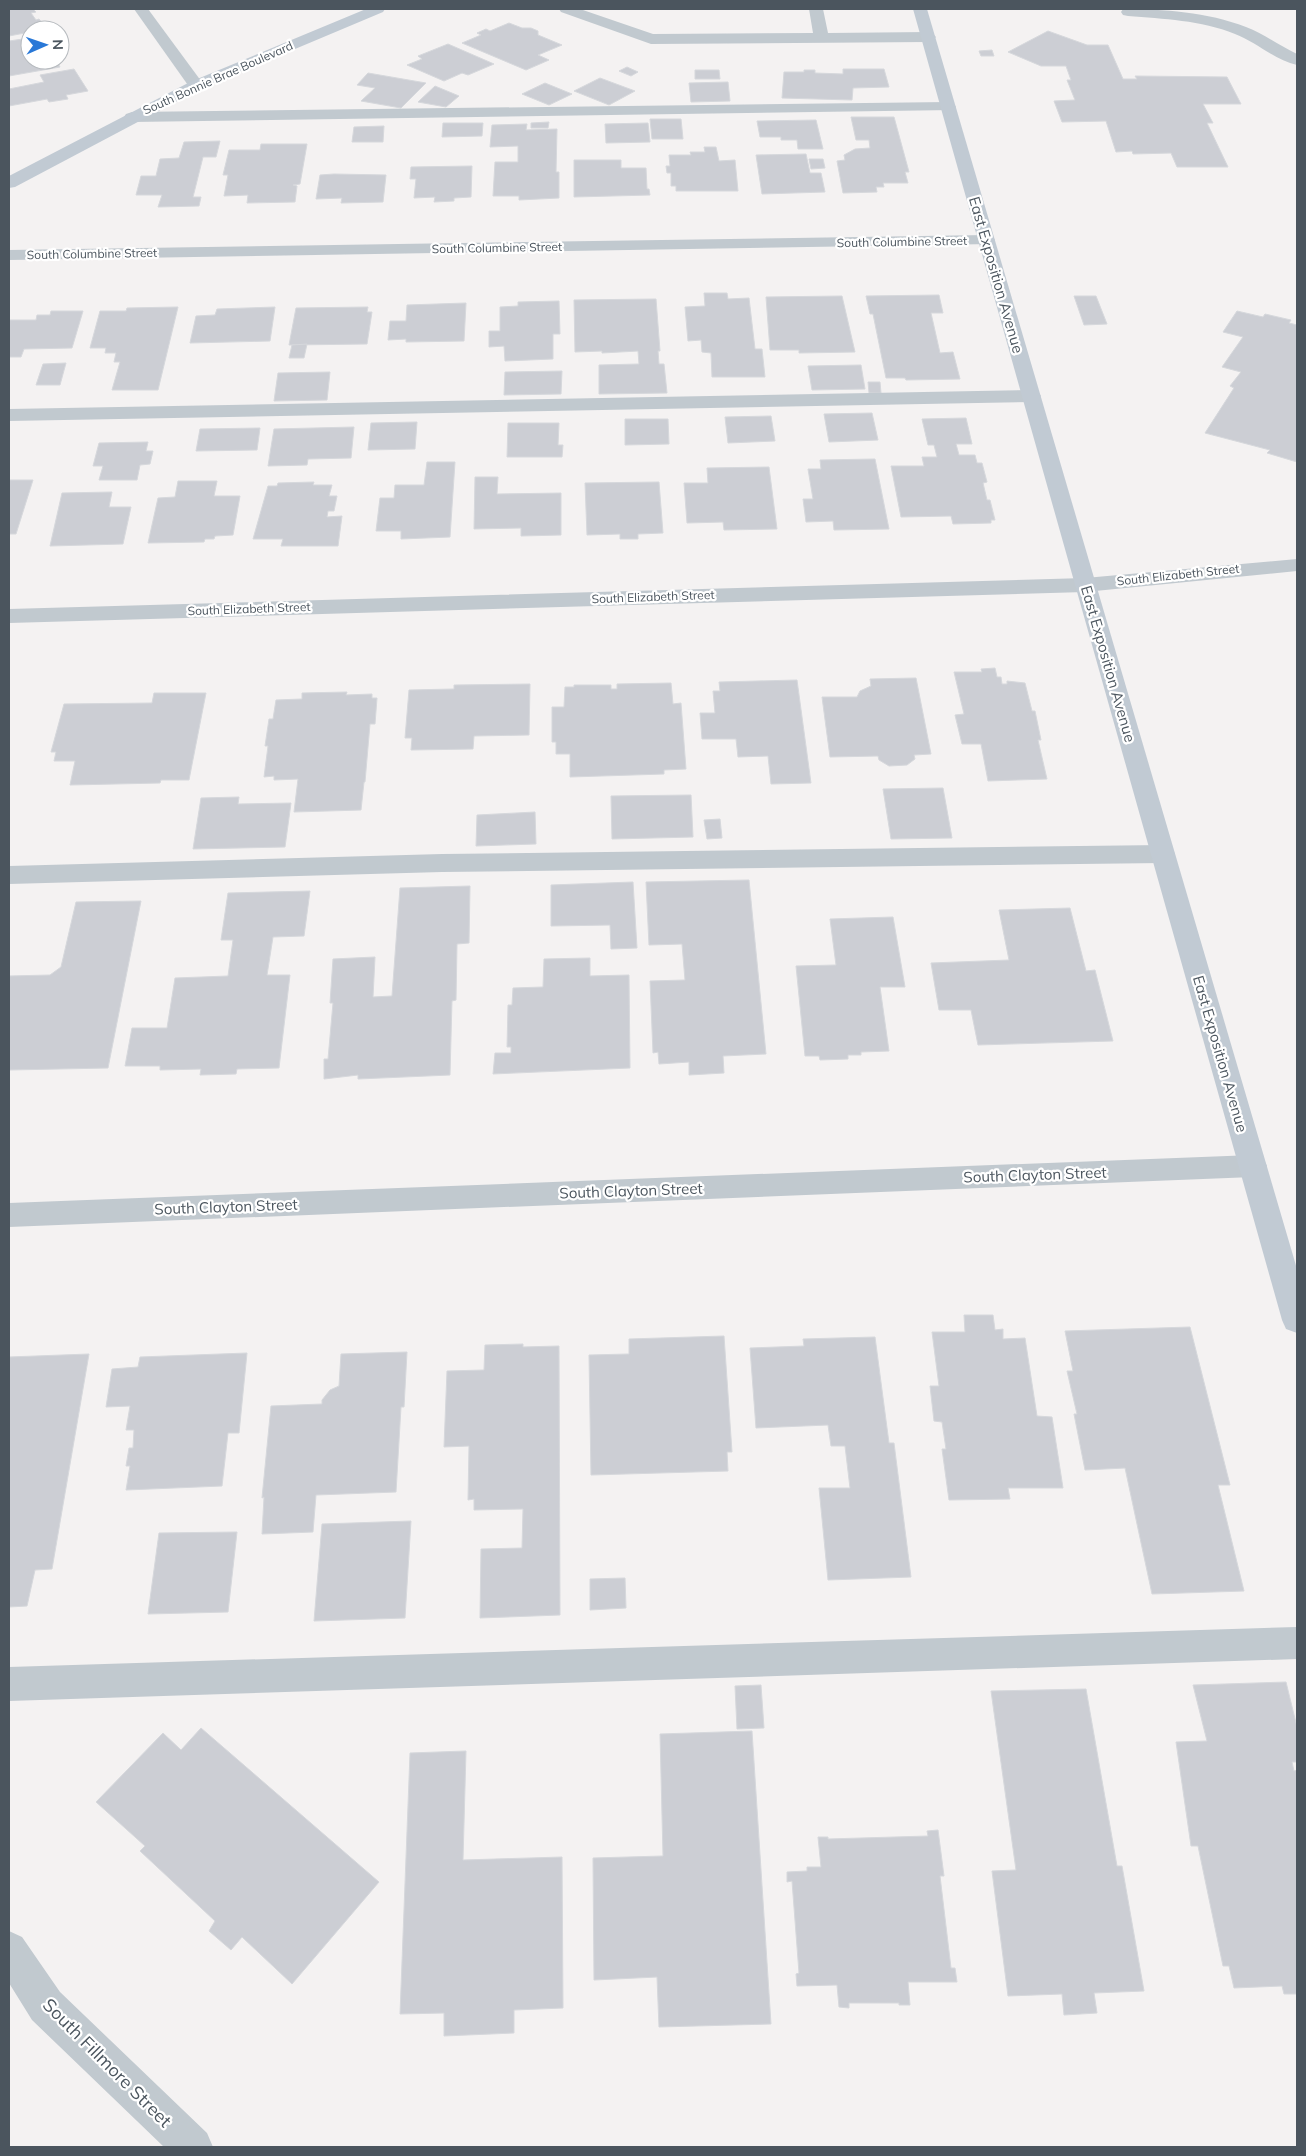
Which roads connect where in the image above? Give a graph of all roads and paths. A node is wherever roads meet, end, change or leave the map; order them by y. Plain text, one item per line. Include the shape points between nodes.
1 (141, 9) edge
2 (378, 9) edge
3 (566, 9) edge
4 (816, 9) edge
5 (920, 9) edge
6 (1128, 12) dead end
7 (928, 37) junction
8 (822, 39) junction
9 (1297, 60) edge
10 (196, 85) junction
11 (948, 107) junction
12 (132, 116) junction
13 (9, 183) edge
14 (986, 240) junction
15 (9, 255) edge
16 (1031, 396) junction
17 (9, 415) edge
18 (1297, 565) edge
19 (1085, 585) junction
20 (9, 616) edge
21 (1163, 854) junction
22 (9, 875) edge
23 (1253, 1166) junction
24 (9, 1216) edge
25 (1297, 1320) edge
26 (1297, 1643) edge
27 (9, 1684) edge
28 (9, 1950) edge
29 (193, 2147) edge

1 - 10 street
2 - 10 street, South Bonnie Brae Boulevard
3 - 8 street via 651,40
4 - 8 street
5 - 7 street, East Exposition Avenue
6 - 9 street via 1212,22 1239,30
7 - 8 street
7 - 11 street, East Exposition Avenue
10 - 12 street, South Bonnie Brae Boulevard
11 - 12 street
11 - 14 street, East Exposition Avenue
12 - 13 street, South Bonnie Brae Boulevard
14 - 15 street, South Columbine Street
14 - 16 street, East Exposition Avenue
16 - 17 street
16 - 19 street, East Exposition Avenue
18 - 19 street, South Elizabeth Street
19 - 20 street, South Elizabeth Street
19 - 21 street, East Exposition Avenue
21 - 22 street via 442,863
21 - 23 street, East Exposition Avenue
23 - 24 street, South Clayton Street
23 - 25 street, East Exposition Avenue
26 - 27 street
28 - 29 street, South Fillmore Street via 46,2006

